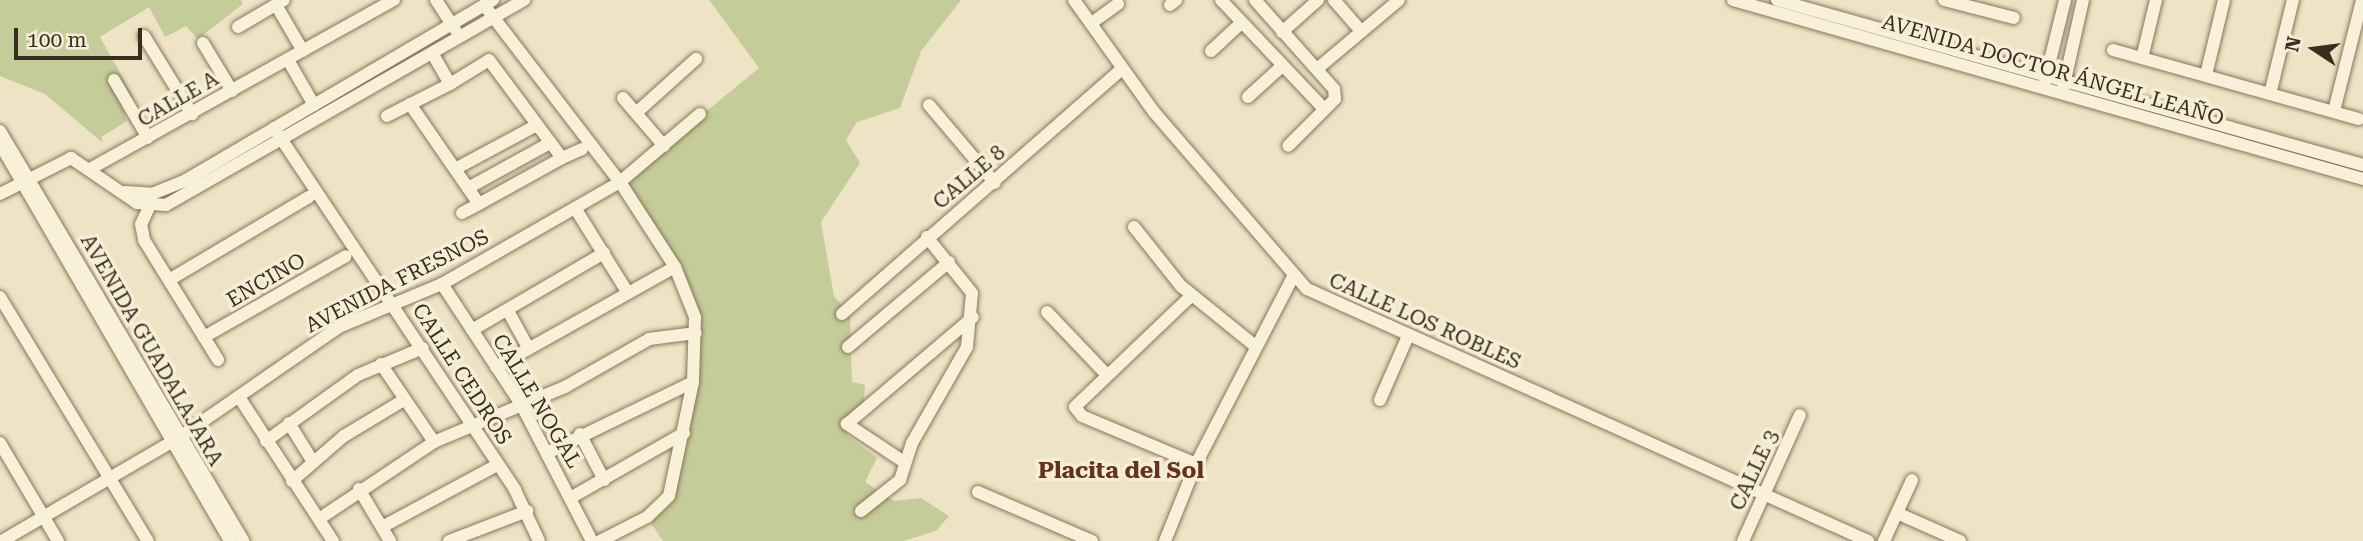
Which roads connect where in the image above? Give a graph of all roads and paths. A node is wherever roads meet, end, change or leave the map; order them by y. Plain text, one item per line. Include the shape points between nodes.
1 (394, 0) edge
2 (436, 0) edge
3 (524, 0) edge
4 (1074, 0) edge
5 (1221, 0) edge
6 (1255, 0) edge
7 (1318, 0) edge
8 (1334, 0) edge
9 (1399, 0) edge
10 (1733, 0) edge
11 (1777, 0) edge
12 (1944, 0) edge
13 (2065, 0) edge
14 (2083, 0) edge
15 (2156, 0) edge
16 (2224, 0) edge
17 (2293, 0) edge
18 (2362, 0) edge
19 (280, 2) edge
20 (489, 3) edge
21 (1118, 4) dead end
22 (1992, 6) edge
23 (2014, 18) dead end
24 (493, 19) junction
25 (1093, 22) junction
26 (1241, 23) junction
27 (452, 24) junction
28 (238, 27) dead end
29 (1359, 29) junction
30 (1282, 32) junction
31 (144, 36) dead end
32 (461, 38) junction
33 (203, 43) dead end
34 (2113, 50) dead end
35 (303, 51) junction
36 (1211, 51) dead end
37 (433, 54) junction
38 (2142, 58) junction
39 (288, 60) junction
40 (696, 60) dead end
41 (1280, 67) junction
42 (1317, 69) junction
43 (1121, 70) junction
44 (2206, 75) junction
45 (114, 80) dead end
46 (2045, 82) junction
47 (450, 84) junction
48 (2063, 87) junction
49 (232, 91) junction
50 (2270, 94) junction
51 (1248, 97) dead end
52 (623, 98) dead end
53 (410, 104) junction
54 (314, 105) junction
55 (929, 106) dead end
56 (1324, 109) junction
57 (2334, 111) junction
58 (636, 113) junction
59 (191, 114) junction
60 (701, 114) dead end
61 (2165, 115) junction
62 (387, 116) dead end
63 (2359, 119) dead end
64 (537, 125) junction
65 (274, 128) junction
66 (0, 131) edge
67 (148, 138) junction
68 (282, 140) junction
69 (550, 143) junction
70 (0, 144) edge
71 (664, 146) junction
72 (1288, 146) dead end
73 (582, 149) dead end
74 (562, 158) junction
75 (2363, 165) edge
76 (90, 169) junction
77 (455, 169) junction
78 (2363, 179) edge
79 (26, 180) junction
80 (620, 182) junction
81 (995, 183) junction
82 (468, 188) junction
83 (122, 191) junction
84 (0, 194) edge
85 (152, 194) junction
86 (309, 197) dead end
87 (479, 204) junction
88 (150, 208) junction
89 (575, 208) junction
90 (462, 213) dead end
91 (1135, 227) dead end
92 (925, 239) junction
93 (604, 253) junction
94 (346, 256) dead end
95 (946, 264) junction
96 (675, 267) junction
97 (1293, 277) junction
98 (169, 280) junction
99 (442, 285) junction
100 (628, 293) junction
101 (1192, 295) junction
102 (0, 297) edge
103 (393, 304) junction
104 (508, 311) junction
105 (1046, 312) dead end
106 (842, 314) dead end
107 (973, 317) junction
108 (472, 330) junction
109 (696, 333) junction
110 (1408, 335) junction
111 (204, 337) junction
112 (1255, 346) junction
113 (848, 347) dead end
114 (424, 348) junction
115 (529, 349) junction
116 (218, 360) dead end
117 (381, 365) junction
118 (496, 367) junction
119 (1106, 374) junction
120 (693, 382) junction
121 (239, 397) junction
122 (404, 400) junction
123 (1380, 400) dead end
124 (522, 406) junction
125 (1800, 415) dead end
126 (289, 423) junction
127 (472, 423) junction
128 (684, 433) junction
129 (580, 434) junction
130 (176, 439) junction
131 (266, 441) junction
132 (434, 442) junction
133 (0, 443) edge
134 (549, 452) junction
135 (313, 462) junction
136 (904, 462) junction
137 (1196, 464) junction
138 (497, 465) junction
139 (110, 478) junction
140 (604, 480) junction
141 (1912, 480) dead end
142 (292, 481) junction
143 (359, 489) junction
144 (978, 492) dead end
145 (1764, 494) junction
146 (572, 497) junction
147 (527, 511) junction
148 (861, 511) dead end
149 (1897, 513) junction
150 (44, 516) junction
151 (319, 519) junction
152 (382, 527) junction
153 (2, 541) edge
154 (58, 541) edge
155 (148, 541) edge
156 (230, 541) edge
157 (243, 541) edge
158 (333, 541) edge
159 (390, 541) edge
160 (449, 541) edge
161 (539, 541) edge
162 (592, 541) edge
163 (600, 541) edge
164 (1092, 541) edge
165 (1165, 541) edge
166 (1743, 541) edge
167 (1868, 541) edge
168 (1884, 541) edge
169 (1960, 541) edge

1 - 35 street, CALLE A
2 - 27 street
3 - 24 street
4 - 25 street, CALLE LOS ROBLES
5 - 26 street
6 - 30 street
7 - 30 street
8 - 29 street
9 - 29 street
10 - 46 street, AVENIDA DOCTOR ÁNGEL LEAÑO
11 - 46 street, AVENIDA DOCTOR ÁNGEL LEAÑO
12 - 22 street
13 - 46 street
14 - 48 street
15 - 38 street
16 - 44 street
17 - 50 street
18 - 57 street
19 - 28 street
19 - 35 street
20 - 24 street
20 - 27 street
21 - 25 street
22 - 23 street
24 - 32 street
24 - 80 street
25 - 43 street, CALLE LOS ROBLES
26 - 36 street
26 - 41 street
27 - 32 street
27 - 54 street
29 - 42 street
30 - 42 street
31 - 59 street
32 - 37 street
33 - 49 street
34 - 38 street
35 - 39 street, CALLE A
37 - 47 street
37 - 68 street
38 - 44 street
39 - 49 street, CALLE A
39 - 54 street
40 - 58 street
41 - 51 street
41 - 56 street
42 - 56 street via 1334,89 1335,99
43 - 81 street, CALLE 8
43 - 97 street, CALLE LOS ROBLES
44 - 50 street
45 - 67 street
46 - 48 street, AVENIDA DOCTOR ÁNGEL LEAÑO
47 - 53 street
47 - 64 street via 489,60
48 - 61 street, AVENIDA DOCTOR ÁNGEL LEAÑO
49 - 59 street, CALLE A
50 - 57 street
52 - 58 street
53 - 62 street
53 - 77 street
54 - 65 street
55 - 81 street
56 - 72 street
57 - 63 street
58 - 71 street
59 - 67 street, CALLE A
60 - 71 street, AVENIDA FRESNOS
61 - 75 street, AVENIDA DOCTOR ÁNGEL LEAÑO
61 - 78 street, AVENIDA DOCTOR ÁNGEL LEAÑO
64 - 69 street
64 - 77 street
65 - 68 street, CALLE CEDROS
65 - 85 street
66 - 79 street
67 - 76 street, CALLE A
68 - 88 street via 176,201
68 - 103 street, CALLE CEDROS
69 - 74 street
69 - 82 street
70 - 79 street
71 - 80 street, AVENIDA FRESNOS
73 - 74 street
74 - 87 street
76 - 79 street via 68,158
76 - 83 street
77 - 82 street
79 - 84 street
79 - 130 street, AVENIDA GUADALAJARA
80 - 89 street, AVENIDA FRESNOS
80 - 96 street
81 - 92 street, CALLE 8
82 - 87 street
83 - 85 street
83 - 88 street
85 - 88 street
86 - 98 street
87 - 90 street
88 - 98 street via 140,232
89 - 93 street
89 - 99 street, AVENIDA FRESNOS
91 - 101 street
92 - 95 street
92 - 106 street, CALLE 8
93 - 100 street
93 - 104 street
94 - 111 street, ENCINO
95 - 107 street via 973,299
95 - 113 street
96 - 100 street
96 - 109 street
97 - 110 street, CALLE LOS ROBLES via 1326,300
97 - 112 street
98 - 111 street
99 - 103 street, AVENIDA FRESNOS
99 - 108 street, CALLE NOGAL
100 - 115 street
101 - 112 street
101 - 119 street
102 - 139 street
103 - 114 street, CALLE CEDROS
103 - 121 street, AVENIDA FRESNOS via 339,327
104 - 108 street
104 - 115 street, CALLE NOGAL
105 - 119 street
107 - 136 street via 967,347
107 - 136 street via 847,424
108 - 118 street, CALLE NOGAL
109 - 120 street
109 - 124 street via 649,339
110 - 123 street
110 - 145 street, CALLE LOS ROBLES
111 - 116 street
112 - 137 street
114 - 117 street
114 - 127 street, CALLE CEDROS
115 - 118 street
117 - 122 street
117 - 126 street via 311,403
118 - 124 street, CALLE NOGAL
119 - 137 street via 1075,407 1082,416
120 - 128 street
120 - 129 street
121 - 130 street, AVENIDA FRESNOS
121 - 131 street
122 - 132 street
122 - 135 street
124 - 127 street
124 - 134 street, CALLE NOGAL
125 - 145 street, CALLE 3
126 - 131 street
126 - 135 street
127 - 132 street
127 - 138 street, CALLE CEDROS
128 - 140 street
128 - 163 street via 667,500
129 - 134 street
129 - 140 street, CALLE NOGAL
130 - 139 street, AVENIDA FRESNOS
130 - 156 street, AVENIDA GUADALAJARA
130 - 157 street, AVENIDA GUADALAJARA
131 - 142 street
132 - 143 street
133 - 150 street
134 - 146 street, CALLE NOGAL
135 - 142 street
136 - 148 street via 900,480
137 - 165 street
138 - 147 street, CALLE CEDROS
138 - 152 street
139 - 150 street, AVENIDA FRESNOS
139 - 155 street
140 - 146 street
141 - 149 street
142 - 151 street
143 - 151 street
143 - 152 street
144 - 164 street
145 - 166 street, CALLE 3
145 - 167 street, CALLE LOS ROBLES
146 - 162 street, CALLE NOGAL
147 - 160 street
147 - 161 street, CALLE CEDROS
149 - 168 street
149 - 169 street
150 - 153 street, AVENIDA FRESNOS
150 - 154 street
151 - 158 street
152 - 159 street

